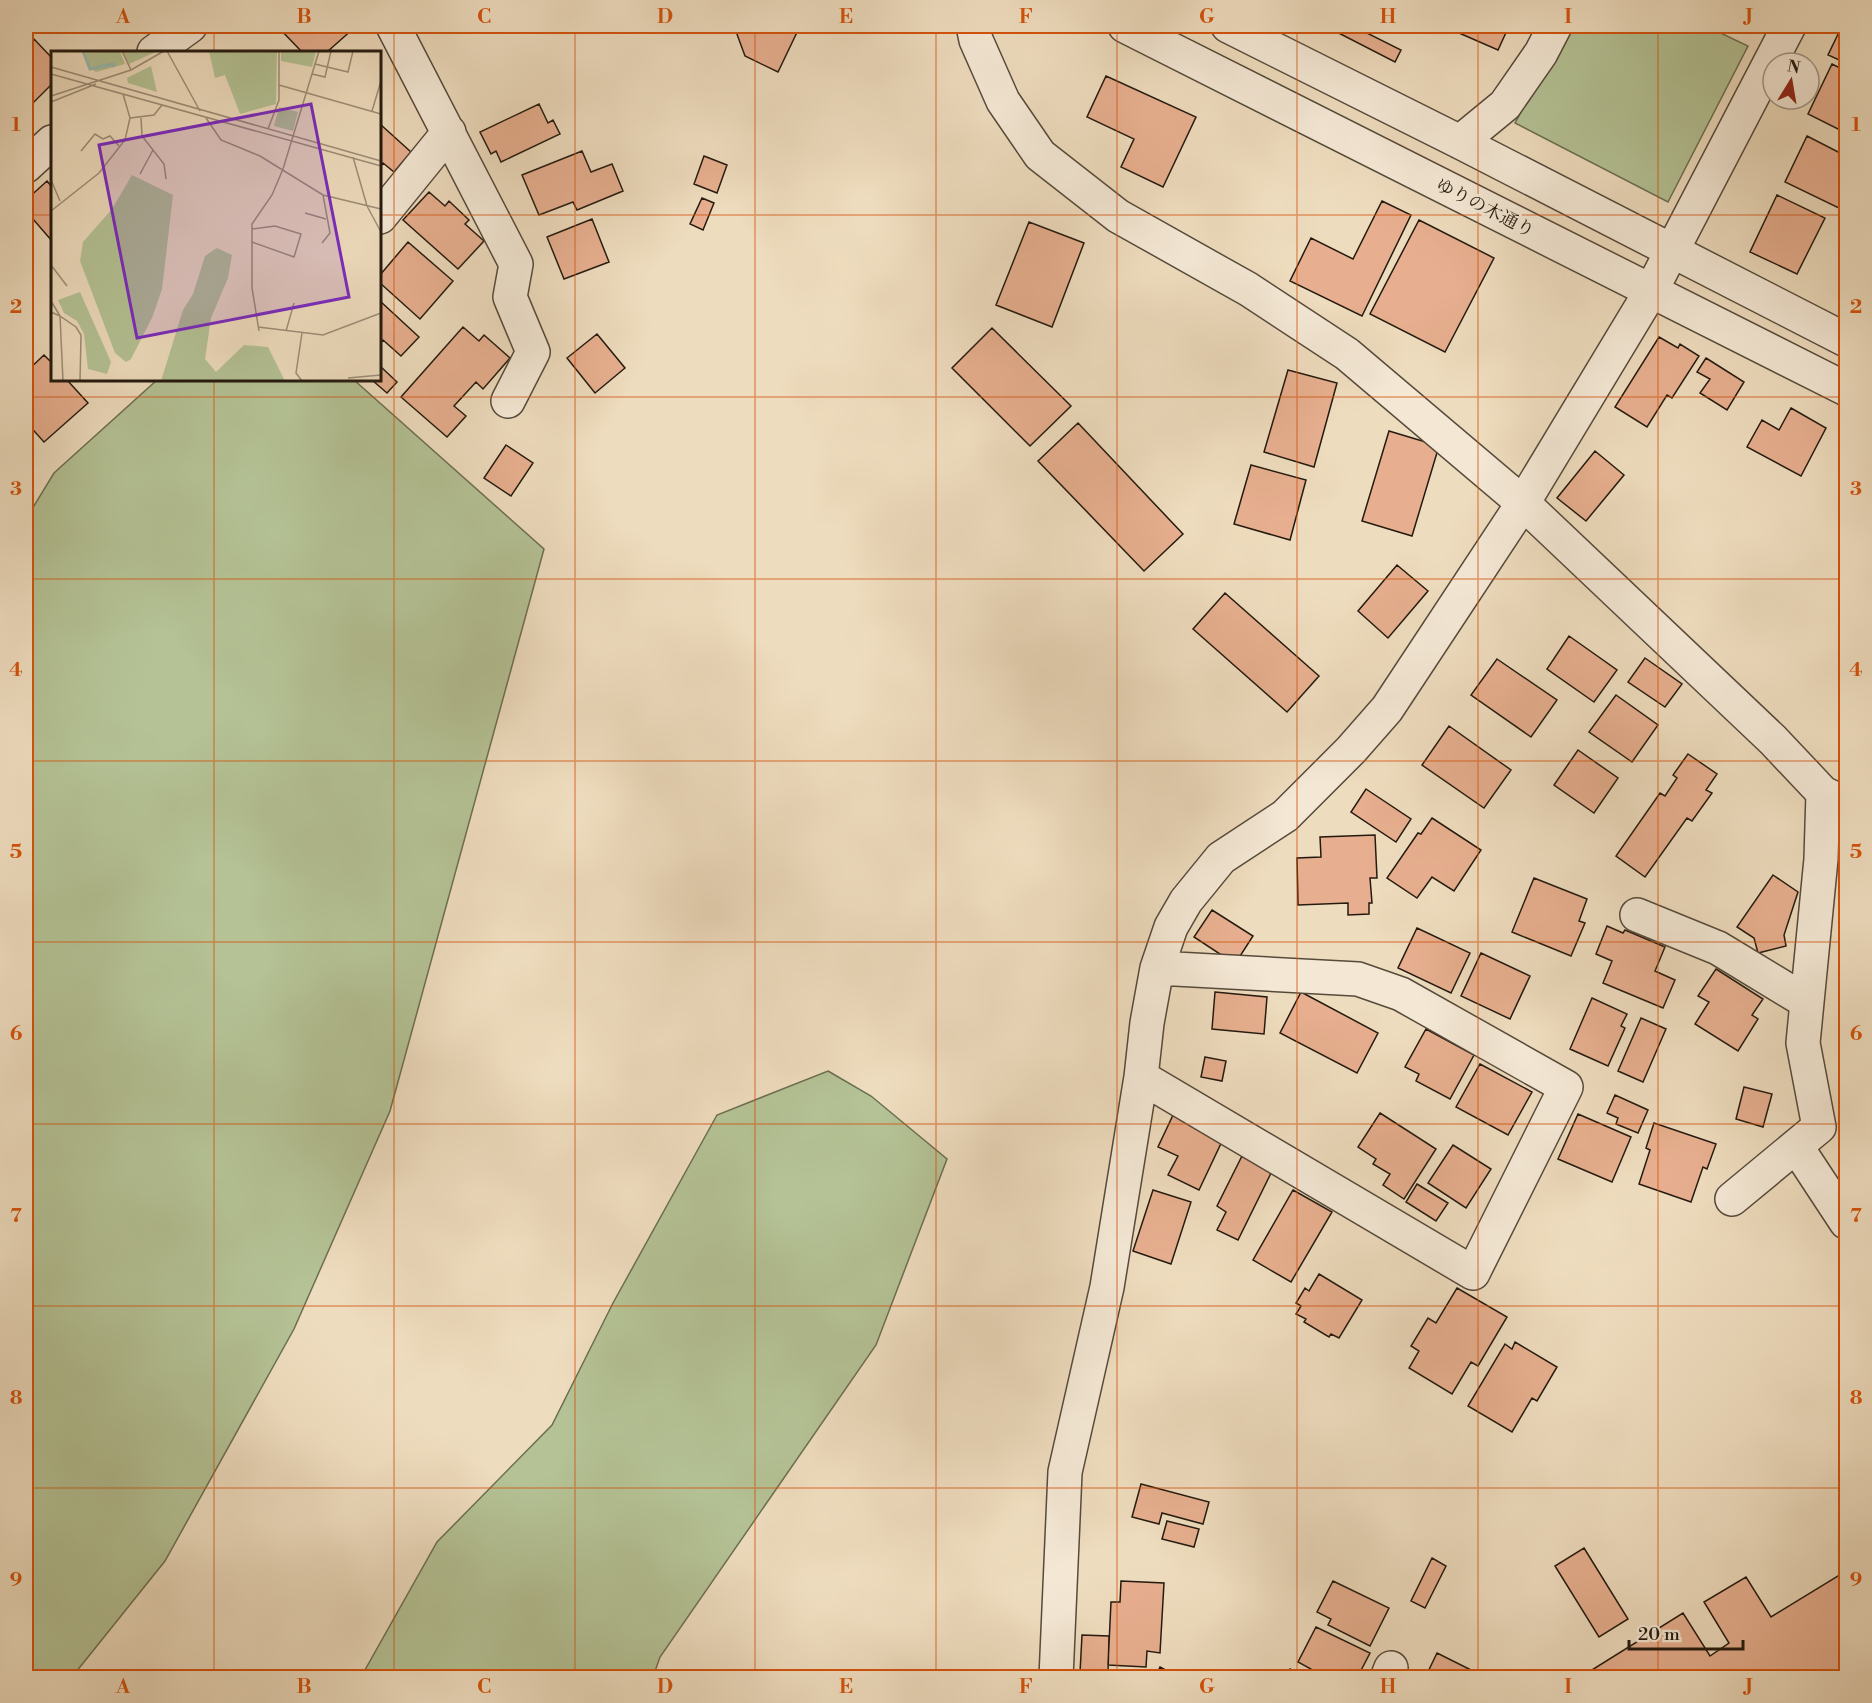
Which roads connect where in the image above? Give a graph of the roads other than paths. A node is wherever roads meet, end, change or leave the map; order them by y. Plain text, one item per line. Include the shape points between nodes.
1 (393, 26) edge
2 (973, 26) edge
3 (1125, 26) edge
4 (1228, 26) edge
5 (1555, 26) edge
6 (1789, 26) edge
7 (449, 132) junction
8 (1460, 142) junction
9 (51, 143) edge
10 (26, 166) edge
11 (381, 216) edge
12 (1671, 250) junction
13 (1651, 291) junction
14 (1846, 340) edge
15 (1846, 389) edge
16 (508, 401) dead end
17 (1523, 503) junction
18 (1835, 798) edge
19 (1637, 915) dead end
20 (1157, 968) junction
21 (1807, 1002) junction
22 (1141, 1077) junction
23 (1796, 1146) junction
24 (1732, 1199) dead end
25 (1846, 1222) edge
26 (1056, 1677) edge

1 - 7 street
2 - 17 street via 1003,101 1041,155 1118,216 1248,289 1347,354
3 - 13 street, ゆりの木通り
4 - 8 street
5 - 8 street via 1505,105
6 - 12 street
7 - 11 street
7 - 16 street via 516,264 510,297 533,352
8 - 12 street
9 - 10 street
12 - 13 street
12 - 14 street
13 - 15 street, ゆりの木通り
13 - 17 street
17 - 18 street
17 - 20 street via 1387,710 1285,816 1221,858 1186,901 1171,927
18 - 21 street via 1821,859
19 - 21 street via 1718,948
20 - 22 street
20 - 22 street via 1358,980 1401,994 1566,1087 1473,1273
21 - 23 street via 1803,1043 1819,1127
22 - 26 street via 1107,1287 1065,1472
23 - 24 street
23 - 25 street

